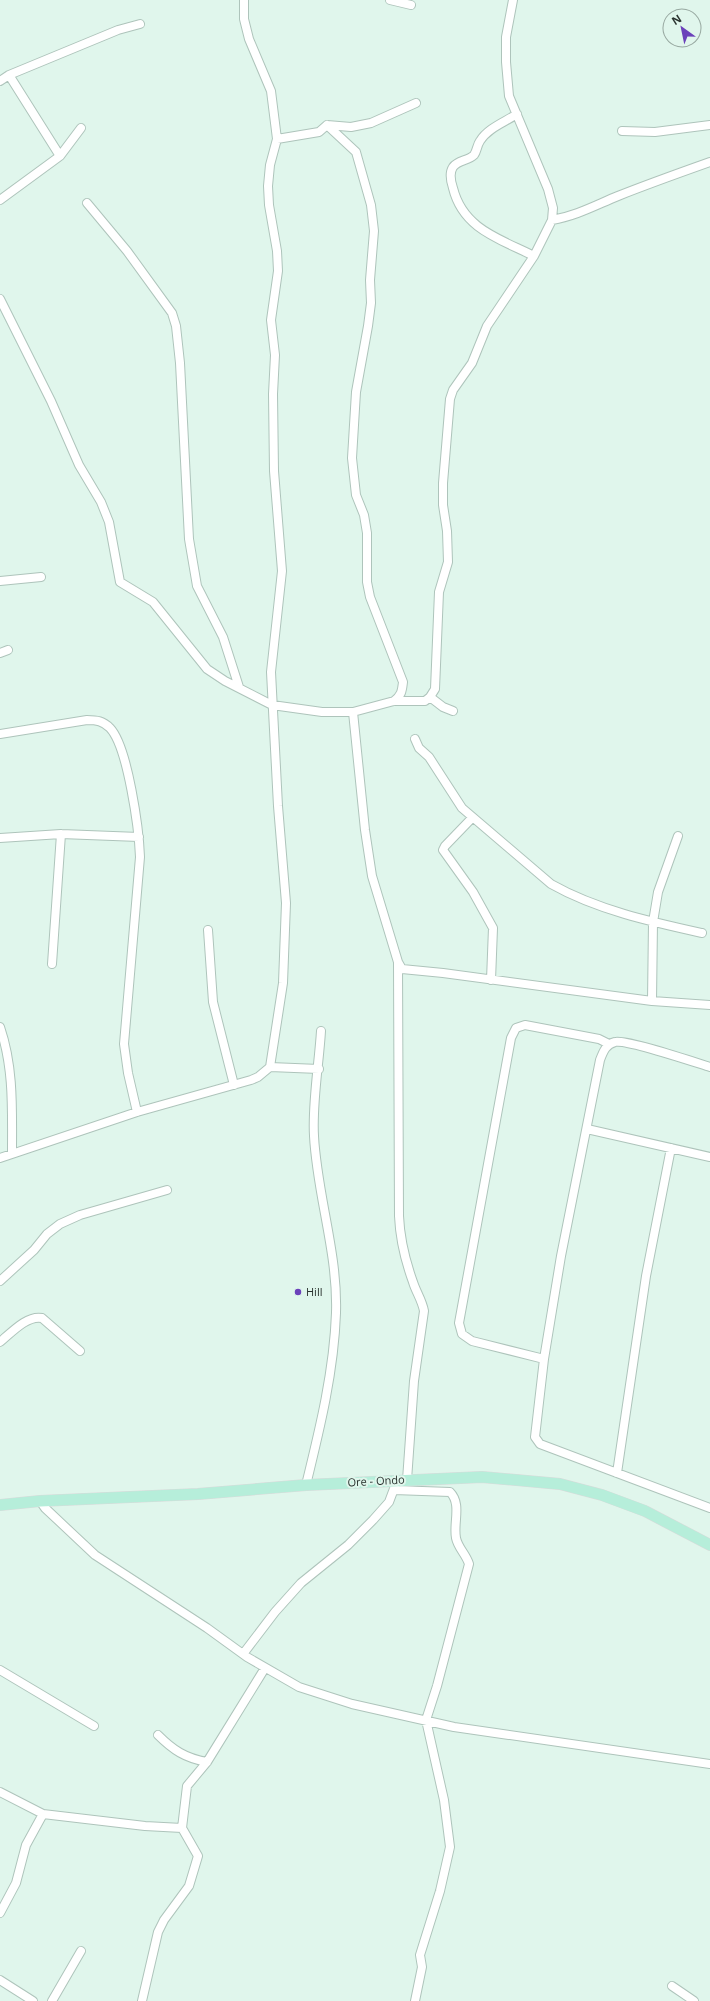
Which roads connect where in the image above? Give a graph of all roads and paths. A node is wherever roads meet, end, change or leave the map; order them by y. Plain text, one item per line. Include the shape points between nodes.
1 (244, 0) edge
2 (390, 0) edge
3 (513, 0) edge
4 (411, 5) dead end
5 (140, 24) dead end
6 (10, 75) junction
7 (0, 81) edge
8 (416, 102) dead end
9 (517, 114) junction
10 (327, 125) junction
11 (710, 125) edge
12 (81, 128) dead end
13 (622, 131) dead end
14 (276, 139) junction
15 (60, 156) junction
16 (710, 162) edge
17 (0, 200) edge
18 (87, 203) dead end
19 (552, 220) junction
20 (534, 256) junction
21 (0, 299) edge
22 (41, 577) dead end
23 (0, 581) edge
24 (239, 687) junction
25 (430, 697) junction
26 (394, 701) junction
27 (272, 705) junction
28 (452, 711) dead end
29 (353, 712) junction
30 (0, 734) edge
31 (415, 739) dead end
32 (472, 818) junction
33 (61, 834) junction
34 (678, 836) dead end
35 (139, 837) junction
36 (0, 838) edge
37 (653, 922) junction
38 (208, 930) dead end
39 (702, 933) dead end
40 (398, 962) junction
41 (52, 964) dead end
42 (491, 980) junction
43 (652, 1001) junction
44 (710, 1005) edge
45 (0, 1027) edge
46 (321, 1031) dead end
47 (609, 1044) junction
48 (270, 1067) junction
49 (710, 1067) edge
50 (319, 1069) junction
51 (234, 1084) junction
52 (137, 1112) junction
53 (587, 1128) junction
54 (670, 1148) junction
55 (12, 1153) junction
56 (710, 1157) edge
57 (0, 1158) edge
58 (167, 1190) dead end
59 (0, 1280) edge
60 (0, 1342) edge
61 (80, 1351) dead end
62 (544, 1359) junction
63 (617, 1473) junction
64 (399, 1483) junction
65 (306, 1485) junction
66 (0, 1498) edge
67 (35, 1501) junction
68 (0, 1505) edge
69 (710, 1508) edge
70 (710, 1546) edge
71 (244, 1654) junction
72 (266, 1668) junction
73 (0, 1670) edge
74 (426, 1720) junction
75 (94, 1726) dead end
76 (158, 1735) dead end
77 (207, 1762) junction
78 (710, 1764) edge
79 (0, 1792) edge
80 (43, 1814) junction
81 (182, 1828) junction
82 (0, 1913) edge
83 (81, 1951) dead end
84 (0, 1980) edge
85 (672, 1986) dead end
86 (33, 2001) edge
87 (52, 2001) edge
88 (142, 2001) edge
89 (415, 2001) edge
90 (694, 2001) edge

1 - 14 street via 244,19 249,38 271,91
2 - 4 street
3 - 9 street via 506,37 506,62 510,96
5 - 6 street via 118,30
6 - 7 street
6 - 15 street
8 - 10 street via 371,123 351,127
9 - 19 street via 548,189 553,208
9 - 20 street via 489,131 479,142 473,155 453,167 452,184 455,198 471,222 481,230
10 - 14 street via 319,132
10 - 26 street via 356,152 371,205 374,231 371,303 356,392 352,458 356,495 364,515 367,533 367,582 370,597 403,682 400,697
11 - 13 street via 655,132
12 - 15 street
14 - 27 street via 268,186 278,264 271,320 275,355 274,471 282,571 271,672
15 - 17 street
16 - 19 street via 584,212
18 - 24 street via 136,263 172,313 180,363 190,539 197,586 223,637
19 - 20 street
20 - 25 street via 487,326 472,363 453,390 450,399 443,483 448,562 439,592 437,668 435,689
21 - 24 street via 51,401 77,460 101,502 108,522 120,582 153,602 207,669 225,682
22 - 23 street
24 - 27 street
25 - 26 street via 425,701
25 - 28 street
26 - 29 street
27 - 29 street via 322,712
27 - 48 street via 286,903 283,983
29 - 40 street via 372,876
30 - 35 street via 99,720 111,729 123,753
31 - 32 street via 454,799
32 - 37 street via 558,888
32 - 42 street via 443,850 473,892 493,928
33 - 35 street
33 - 36 street
33 - 41 street
34 - 37 street via 658,892
35 - 52 street via 140,857 124,1044
37 - 39 street
37 - 43 street
38 - 51 street via 213,1002
40 - 42 street via 405,970
40 - 64 street via 398,1216 404,1256 424,1311
42 - 43 street
43 - 44 street
45 - 55 street via 10,1064
46 - 50 street
47 - 49 street via 616,1041
47 - 53 street via 603,1050 600,1060
47 - 62 street via 599,1039 525,1025 516,1028 511,1038 459,1323 462,1334 472,1341
48 - 50 street
48 - 51 street via 258,1077
50 - 65 street via 314,1136 331,1249 336,1311 330,1377
51 - 52 street
52 - 55 street
53 - 54 street
53 - 62 street via 561,1256
54 - 56 street
54 - 63 street via 646,1276
55 - 57 street
58 - 59 street via 80,1215 60,1224
60 - 61 street via 36,1316 42,1318
62 - 63 street via 535,1437 540,1444
63 - 69 street
64 - 65 main road, Ore - Ondo
64 - 70 main road, Ore - Ondo via 482,1477 560,1484 602,1495 645,1511
64 - 71 street via 389,1502 348,1545 301,1583 266,1623
64 - 74 street via 450,1492 455,1497 456,1540 469,1564
65 - 67 main road, Ore - Ondo via 198,1494
66 - 67 main road
67 - 68 main road
67 - 71 street via 95,1555
71 - 72 street
72 - 74 street via 299,1687 352,1704
72 - 77 street
73 - 75 street
74 - 78 street via 454,1727
74 - 89 street via 444,1800 450,1847 440,1891 420,1955 422,1967
76 - 77 street via 182,1755
77 - 81 street via 187,1786
79 - 80 street
80 - 81 street
80 - 82 street via 26,1845 16,1882
81 - 88 street via 198,1856 189,1886 158,1932
83 - 87 street
84 - 86 street
85 - 90 street

